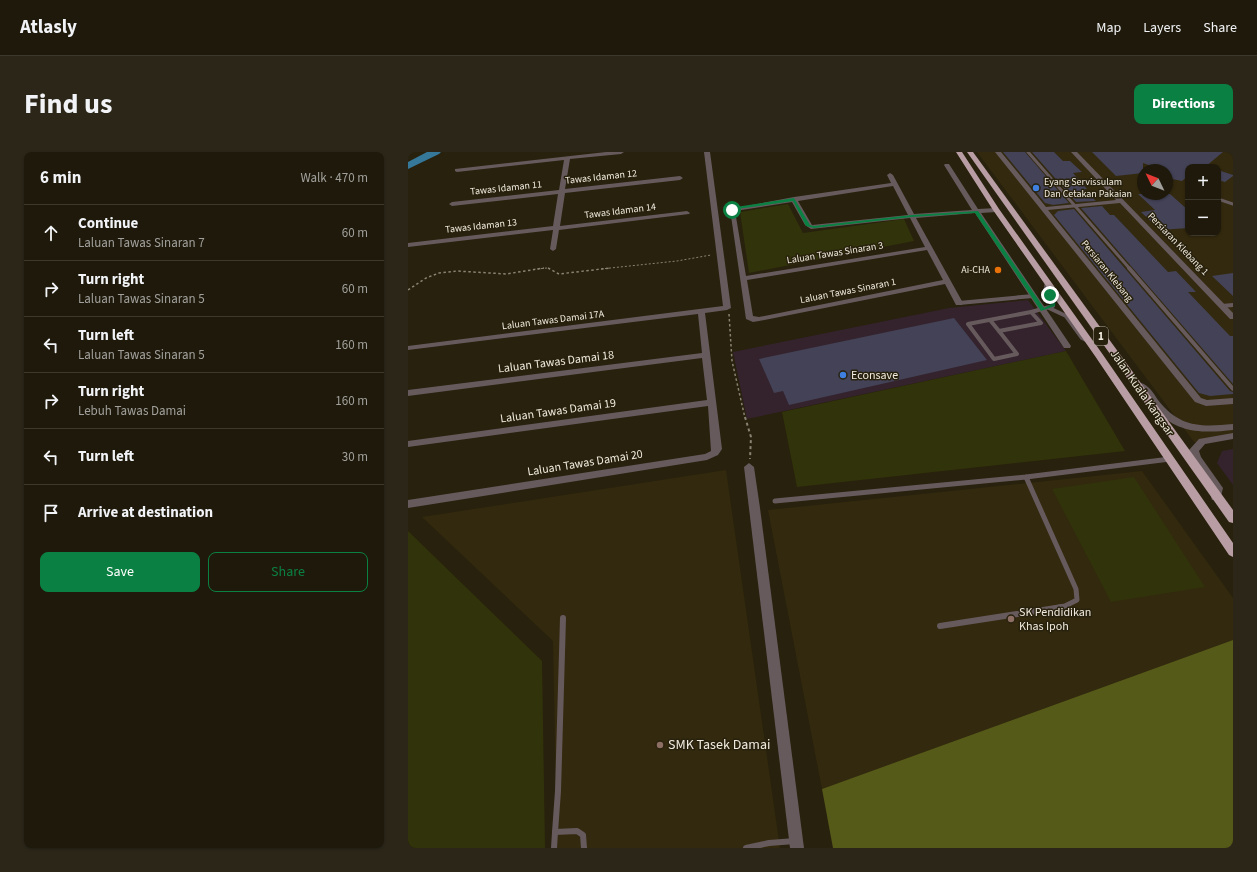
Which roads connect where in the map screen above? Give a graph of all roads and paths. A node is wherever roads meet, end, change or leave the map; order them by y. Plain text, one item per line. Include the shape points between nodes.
1 (620, 152) edge
2 (707, 152) edge
3 (958, 152) edge
4 (970, 152) edge
5 (998, 152) edge
6 (1028, 152) edge
7 (1074, 152) edge
8 (566, 161) junction
9 (947, 165) dead end
10 (457, 170) dead end
11 (890, 174) dead end
12 (452, 176) dead end
13 (680, 178) dead end
14 (895, 184) junction
15 (561, 192) junction
16 (794, 199) junction
17 (1221, 200) edge
18 (1121, 201) junction
19 (452, 204) dead end
20 (1233, 204) edge
21 (1075, 205) junction
22 (1044, 209) junction
23 (996, 210) junction
24 (977, 212) junction
25 (687, 213) dead end
26 (912, 216) junction
27 (556, 228) junction
28 (408, 244) edge
29 (929, 248) junction
30 (553, 249) dead end
31 (720, 254) junction
32 (744, 278) junction
33 (947, 281) junction
34 (1047, 281) junction
35 (408, 290) edge
36 (1033, 296) junction
37 (959, 303) joint
38 (1233, 305) edge
39 (1222, 306) junction
40 (727, 307) junction
41 (1046, 309) junction
42 (701, 311) junction
43 (1031, 312) junction
44 (1233, 317) edge
45 (990, 320) junction
46 (999, 331) junction
47 (1090, 342) junction
48 (1067, 346) dead end
49 (408, 348) edge
50 (707, 355) junction
51 (1131, 379) junction
52 (1233, 388) edge
53 (408, 393) edge
54 (1233, 401) edge
55 (712, 402) junction
56 (1233, 427) edge
57 (1233, 436) edge
58 (408, 444) edge
59 (1170, 459) junction
60 (749, 467) joint
61 (1026, 477) junction
62 (1216, 496) junction
63 (775, 501) dead end
64 (408, 504) edge
65 (1233, 519) edge
66 (1233, 552) edge
67 (563, 618) dead end
68 (940, 626) dead end
69 (555, 832) junction
70 (797, 845) edge
71 (554, 848) edge
72 (584, 848) edge
73 (746, 848) edge

1 - 8 street
2 - 31 street
3 - 23 highway, Jalan Kuala Kangsar / 1
4 - 51 highway, Jalan Kuala Kangsar / 1
5 - 22 street, Persiaran Klebang
6 - 21 lane
7 - 18 street, Persiaran Klebang 1
8 - 10 street
8 - 12 street
8 - 15 street
9 - 24 street
11 - 14 street
13 - 15 street, Tawas Idaman 12
14 - 16 street
14 - 26 street
15 - 19 street, Tawas Idaman 11
15 - 27 street, Tawas Idaman 12
16 - 26 street via 808,226 811,227
16 - 32 street via 732,210
17 - 20 lane
18 - 21 street
18 - 39 street, Persiaran Klebang 1
21 - 22 street
21 - 52 lane
22 - 54 street, Persiaran Klebang via 1201,402 1206,404
23 - 24 street
23 - 34 highway, Jalan Kuala Kangsar / 1
24 - 26 street
24 - 36 street
25 - 27 street, Tawas Idaman 14
26 - 29 street
27 - 28 street, Tawas Idaman 13
27 - 30 street, Tawas Idaman 12
29 - 32 street, Laluan Tawas Sinaran 3
29 - 33 street
31 - 35 path via 559,274 547,268 506,274 457,271 426,278
31 - 40 street
32 - 33 street, Laluan Tawas Sinaran 1 via 749,317 753,320
33 - 37 street
34 - 41 lane via 1046,288 1053,306
34 - 47 highway, Jalan Kuala Kangsar / 1
36 - 37 lane
36 - 41 street
38 - 39 lane
39 - 44 street, Persiaran Klebang 1
40 - 42 street, Laluan Tawas Damai 17A
40 - 60 path via 732,361 751,437
41 - 43 lane
41 - 47 lane via 1066,316 1082,338
41 - 48 street
42 - 49 street, Laluan Tawas Damai 17A
42 - 50 street
43 - 45 lane
43 - 46 lane via 1041,323
45 - 46 lane
45 - 46 lane via 968,324 994,359 1017,354
47 - 59 highway, Jalan Kuala Kangsar / 1
50 - 53 street, Laluan Tawas Damai 18
50 - 55 street
51 - 56 street via 1144,387 1160,409 1184,426 1196,430
51 - 62 highway, Jalan Kuala Kangsar / 1
55 - 58 street, Laluan Tawas Damai 19
55 - 64 street, Laluan Tawas Damai 20 via 717,449 707,457
57 - 62 street via 1202,441 1194,450 1196,458 1218,488
59 - 61 lane
59 - 66 highway, Jalan Kuala Kangsar / 1
60 - 70 street
61 - 63 lane
61 - 68 lane via 1076,589 1076,600 1065,606
62 - 65 highway, Jalan Kuala Kangsar / 1
67 - 69 lane
69 - 71 lane
69 - 72 lane via 577,831 583,835
70 - 73 lane via 769,843

